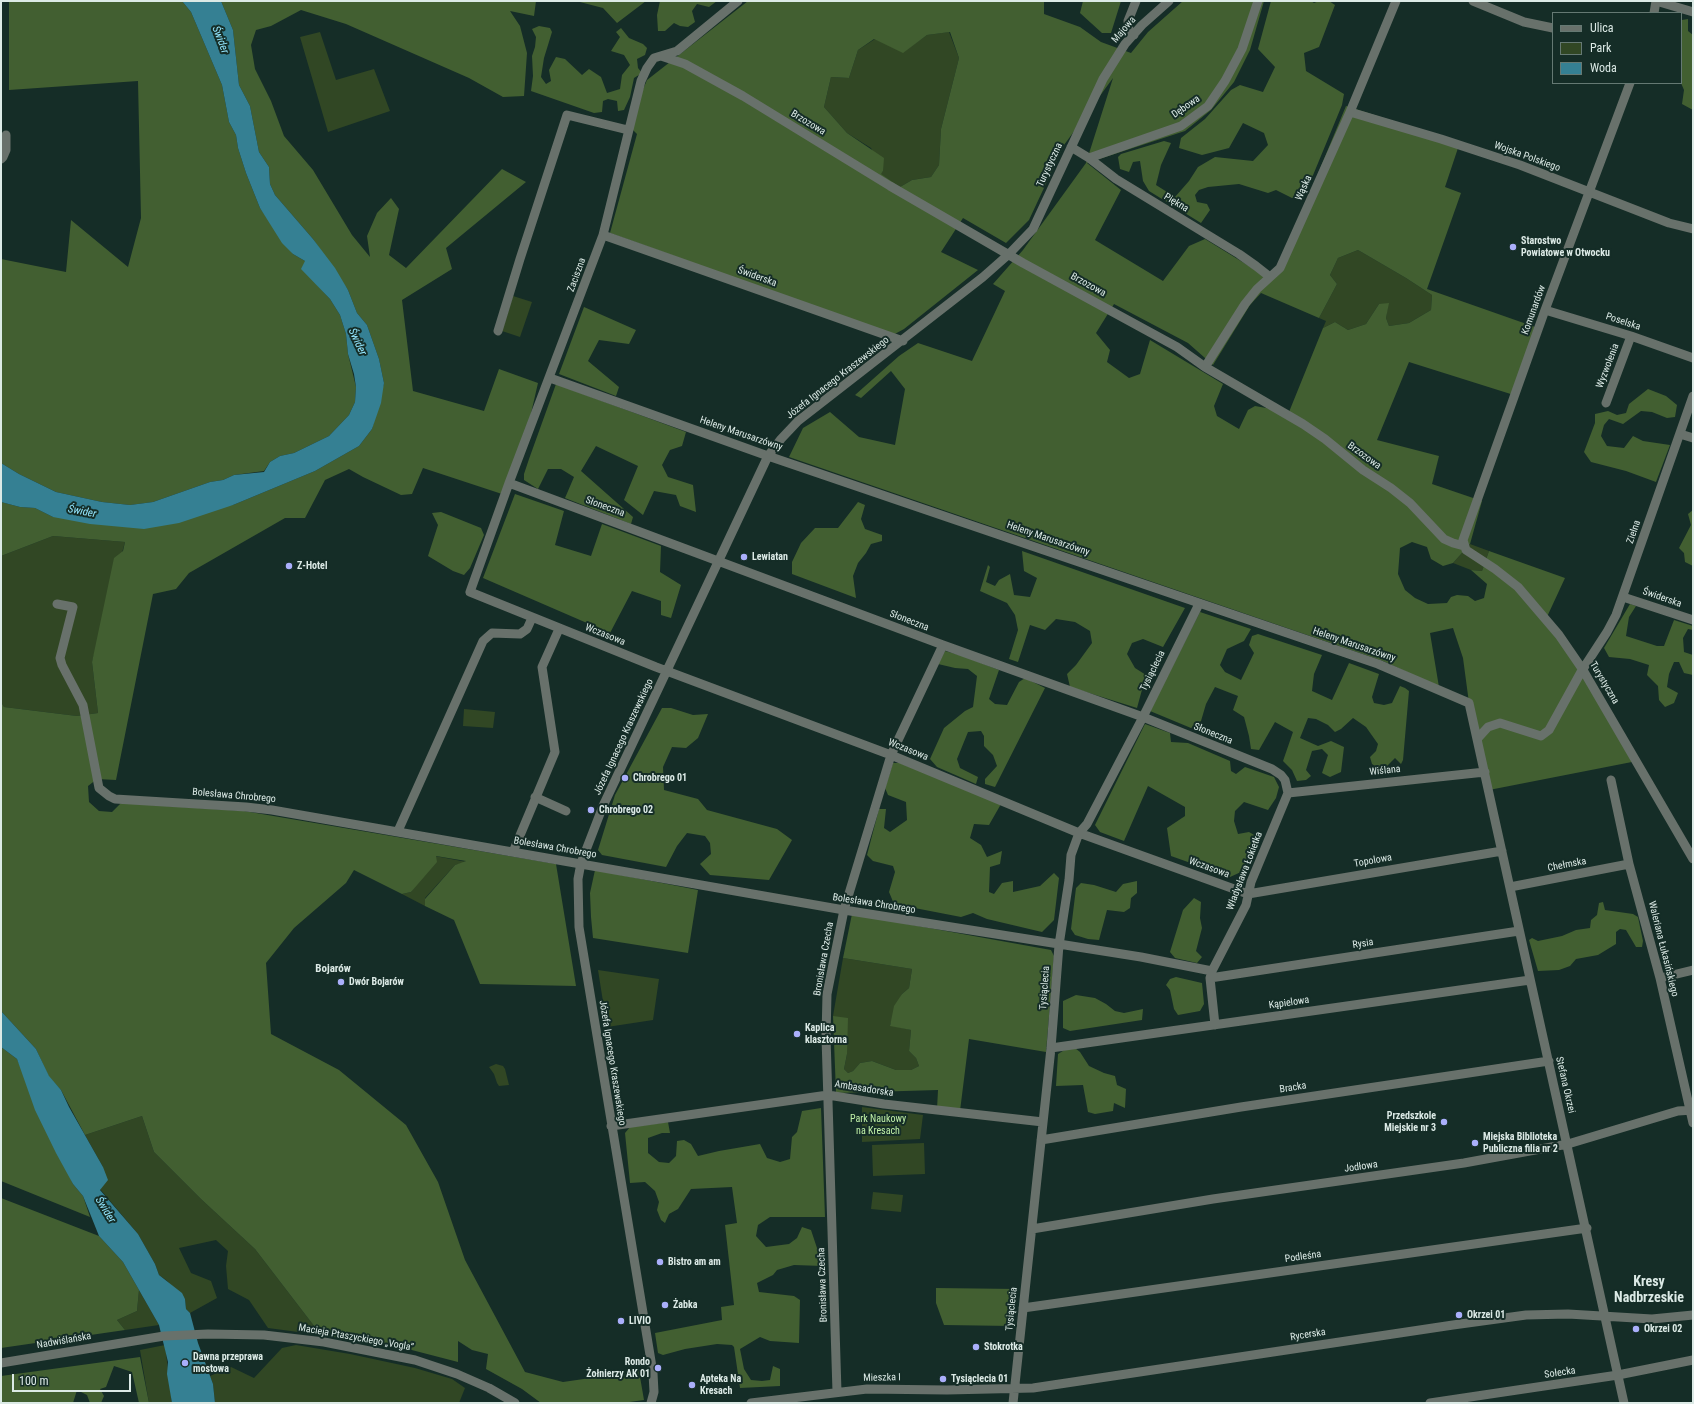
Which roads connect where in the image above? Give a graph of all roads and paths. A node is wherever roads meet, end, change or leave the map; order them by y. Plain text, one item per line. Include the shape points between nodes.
1 (738, 1) edge
2 (1136, 1) edge
3 (1168, 1) edge
4 (1258, 1) edge
5 (1396, 1) edge
6 (1473, 1) edge
7 (1656, 1) edge
8 (1654, 12) edge
9 (1693, 12) edge
10 (1552, 28) edge
11 (1134, 35) junction
12 (676, 51) junction
13 (661, 55) junction
14 (685, 64) junction
15 (1103, 79) joint
16 (1630, 84) edge
17 (1350, 112) junction
18 (628, 130) junction
19 (6, 135) dead end
20 (1071, 147) junction
21 (1089, 158) junction
22 (1, 159) edge
23 (1589, 193) junction
24 (1693, 229) edge
25 (603, 234) junction
26 (1010, 254) junction
27 (1270, 277) junction
28 (1545, 310) junction
29 (498, 331) dead end
30 (1631, 336) junction
31 (902, 341) junction
32 (1693, 358) edge
33 (1205, 367) junction
34 (550, 378) junction
35 (1693, 396) edge
36 (1606, 403) dead end
37 (1680, 434) junction
38 (1693, 438) edge
39 (768, 456) junction
40 (509, 483) junction
41 (1464, 546) junction
42 (719, 561) junction
43 (470, 592) joint
44 (1624, 597) junction
45 (57, 604) dead end
46 (1199, 604) junction
47 (531, 620) junction
48 (1693, 620) edge
49 (558, 631) junction
50 (943, 645) junction
51 (1584, 670) junction
52 (667, 672) junction
53 (1143, 717) junction
54 (1478, 738) junction
55 (891, 755) junction
56 (1485, 772) junction
57 (1611, 780) dead end
58 (1288, 793) junction
59 (535, 798) junction
60 (566, 810) dead end
61 (398, 831) junction
62 (1079, 833) junction
63 (1502, 851) junction
64 (513, 852) junction
65 (1692, 853) edge
66 (581, 863) junction
67 (1629, 864) junction
68 (1510, 887) junction
69 (1248, 894) junction
70 (844, 910) junction
71 (1519, 931) junction
72 (1059, 945) junction
73 (1693, 970) edge
74 (1211, 974) junction
75 (1660, 978) junction
76 (1530, 980) junction
77 (1215, 1025) junction
78 (1052, 1048) junction
79 (1549, 1061) junction
80 (828, 1095) junction
81 (1692, 1111) edge
82 (1043, 1122) junction
83 (1693, 1123) edge
84 (611, 1126) junction
85 (1041, 1140) junction
86 (1568, 1144) junction
87 (1587, 1228) junction
88 (1032, 1229) junction
89 (1023, 1308) junction
90 (1693, 1314) edge
91 (1605, 1318) junction
92 (131, 1341) joint
93 (1693, 1360) edge
94 (1, 1362) edge
95 (1618, 1376) junction
96 (1014, 1389) junction
97 (837, 1392) junction
98 (653, 1402) edge
99 (515, 1403) edge
100 (751, 1403) edge
101 (1013, 1403) edge
102 (1430, 1403) edge
103 (1624, 1403) edge

1 - 12 street, Zaciszna
2 - 11 street via 1128,21 1129,31
3 - 11 street, Majowa
4 - 21 street, Dębowa via 1242,49 1208,106 1181,126
5 - 17 street, Wąska
6 - 10 street via 1524,22
7 - 8 street
7 - 9 street
11 - 15 street, Majowa via 1125,44
12 - 13 street, Zaciszna
12 - 14 street, Brzozowa
13 - 14 street, Brzozowa
13 - 18 street, Zaciszna via 654,58 641,81
14 - 26 street, Brzozowa
15 - 20 street, Turystyczna
16 - 23 street, Komunardów
17 - 23 street, Wojska Polskiego via 1512,162
17 - 27 street, Wąska via 1280,268
18 - 25 street, Zaciszna
18 - 29 street via 567,115
19 - 22 street via 6,150
20 - 21 street, Piękna
20 - 26 street, Turystyczna via 1033,229
21 - 27 street, Piękna via 1116,179 1239,254
23 - 24 street, Wojska Polskiego via 1669,223
23 - 28 street, Komunardów
25 - 31 street, Świderska
25 - 34 street, Zaciszna
26 - 31 street, Józefa Ignacego Kraszewskiego
26 - 33 street, Brzozowa via 1177,347
27 - 33 street, Wąska via 1245,304
28 - 30 street, Poselska
28 - 41 street, Komunardów via 1463,540
30 - 32 street, Poselska
30 - 36 street, Wyzwolenia
31 - 39 street, Józefa Ignacego Kraszewskiego via 798,421
33 - 41 street, Brzozowa via 1325,439 1410,503 1444,539
34 - 39 street, Heleny Marusarzówny
34 - 40 street, Zaciszna
35 - 37 street, Zielna
37 - 38 street
37 - 44 street, Zielna
39 - 42 street, Józefa Ignacego Kraszewskiego
39 - 46 street, Heleny Marusarzówny
40 - 42 street, Słoneczna
40 - 43 street, Zaciszna
41 - 51 street, Turystyczna via 1470,554 1506,577 1526,595
42 - 50 street, Słoneczna
42 - 52 street, Józefa Ignacego Kraszewskiego
43 - 47 street, Wczasowa
44 - 48 street, Świderska
44 - 51 street, Zielna via 1610,628
45 - 61 street, Bolesława Chrobrego via 73,607 60,658 83,705 99,788 109,796 116,799 246,807
46 - 53 street, Tysiąclecia
46 - 54 street, Heleny Marusarzówny via 1378,664 1469,703
47 - 49 street, Wczasowa
47 - 61 street via 527,629 520,634 492,633 483,641
49 - 52 street, Wczasowa
49 - 59 street via 542,668 555,752
50 - 53 street, Słoneczna
50 - 55 street, Bronisława Czecha
51 - 54 street, Zielna via 1549,730 1541,736 1500,723 1488,727
51 - 65 street, Turystyczna
52 - 55 street, Wczasowa
52 - 66 street, Józefa Ignacego Kraszewskiego via 603,806
53 - 58 street, Słoneczna via 1272,769 1285,780
53 - 62 street, Tysiąclecia via 1087,824
54 - 56 street, Heleny Marusarzówny
55 - 62 street, Wczasowa
55 - 70 street, Bronisława Czecha
56 - 58 street, Wiślana
56 - 63 street, Stefana Okrzei
57 - 67 street, Waleriana Łukasińskiego
58 - 69 street, Władysława Łokietka
59 - 60 street
59 - 64 street
61 - 64 street, Bolesława Chrobrego
62 - 69 street, Wczasowa
62 - 72 street, Tysiąclecia via 1070,856
63 - 68 street, Stefana Okrzei
63 - 69 street, Topolowa
64 - 66 street, Bolesława Chrobrego
66 - 70 street, Bolesława Chrobrego
66 - 84 street, Józefa Ignacego Kraszewskiego via 578,879 578,927
67 - 68 street, Chełmska
67 - 75 street, Waleriana Łukasińskiego
68 - 71 street, Stefana Okrzei
69 - 74 street, Władysława Łokietka via 1246,906
70 - 72 street, Bolesława Chrobrego
70 - 80 street, Bronisława Czecha via 828,994
71 - 74 street, Rysia
71 - 76 street, Stefana Okrzei
72 - 74 street, Bolesława Chrobrego via 1142,957
72 - 78 street, Tysiąclecia
73 - 75 street
74 - 77 street
75 - 81 street, Waleriana Łukasińskiego
76 - 77 street, Kąpielowa
76 - 79 street, Stefana Okrzei
77 - 78 street, Kąpielowa
78 - 82 street, Tysiąclecia
79 - 85 street, Bracka
79 - 86 street, Stefana Okrzei
80 - 82 street, Ambasadorska
80 - 84 street, Ambasadorska
80 - 97 street, Bronisława Czecha
81 - 83 street, Waleriana Łukasińskiego
81 - 86 street, Jodłowa via 1678,1111
82 - 85 street, Tysiąclecia
84 - 98 street, Józefa Ignacego Kraszewskiego via 653,1373
85 - 88 street, Tysiąclecia
86 - 87 street, Stefana Okrzei
86 - 88 street, Jodłowa via 1464,1163 1213,1198
87 - 89 street, Podleśna
87 - 91 street, Stefana Okrzei
88 - 89 street, Tysiąclecia
89 - 96 street, Tysiąclecia
90 - 91 street, Rycerska via 1652,1319
91 - 95 street, Stefana Okrzei
91 - 96 street, Rycerska via 1546,1314 1496,1319
92 - 94 street, Nadwiślańska
92 - 99 street, Macieja Ptaszyckiego „Vogla” via 164,1336 241,1333 302,1338 415,1360 458,1374
93 - 95 street, Sołecka
95 - 102 street, Sołecka
95 - 103 street, Stefana Okrzei
96 - 97 street, Mieszka I via 867,1389
96 - 101 street, Tysiąclecia
97 - 100 street, Mieszka I

